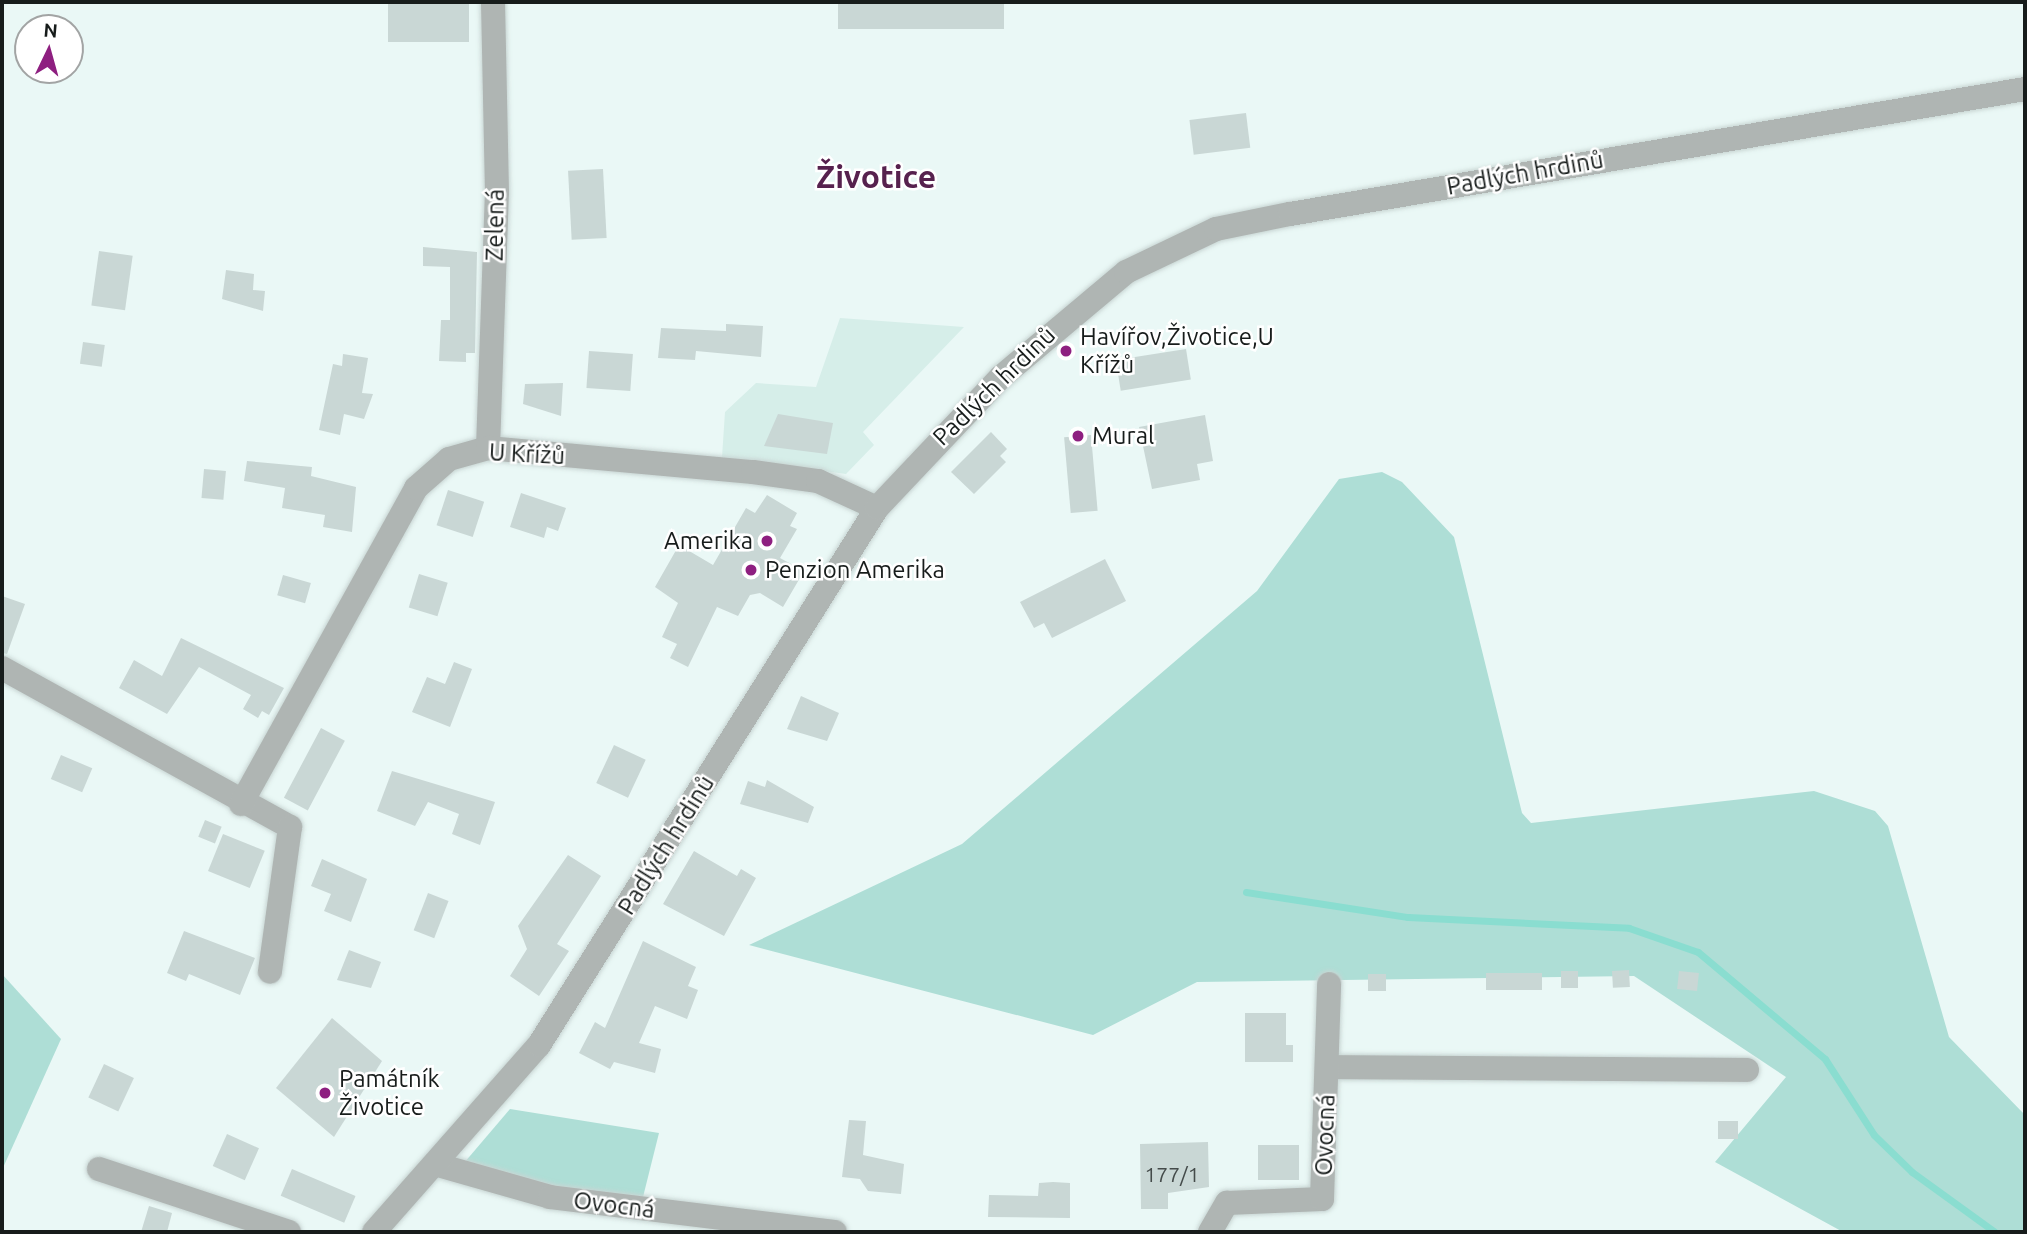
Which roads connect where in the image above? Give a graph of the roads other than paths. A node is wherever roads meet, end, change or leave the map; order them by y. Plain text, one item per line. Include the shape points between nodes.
1 (493, 2) edge
2 (2025, 89) edge
3 (488, 448) junction
4 (877, 508) junction
5 (2, 668) edge
6 (241, 804) junction
7 (270, 972) dead end
8 (1329, 984) dead end
9 (1327, 1067) junction
10 (1747, 1070) dead end
11 (438, 1165) junction
12 (99, 1169) dead end
13 (289, 1232) edge
14 (374, 1232) edge
15 (835, 1232) edge
16 (1210, 1232) edge

1 - 3 street, Zelená via 497,193
2 - 4 street, Padlých hrdinů via 1216,229 1126,272 1066,319 940,436
3 - 4 street, U Křížů via 818,481
3 - 6 street, U Křížů via 449,459 416,488
4 - 11 street, Padlých hrdinů via 539,1045
5 - 6 street
6 - 7 street via 290,827
8 - 9 street, Ovocná
9 - 10 street
9 - 16 street, Ovocná via 1322,1199 1227,1203
11 - 14 street, Padlých hrdinů
11 - 15 street, Ovocná via 550,1197
12 - 13 street

